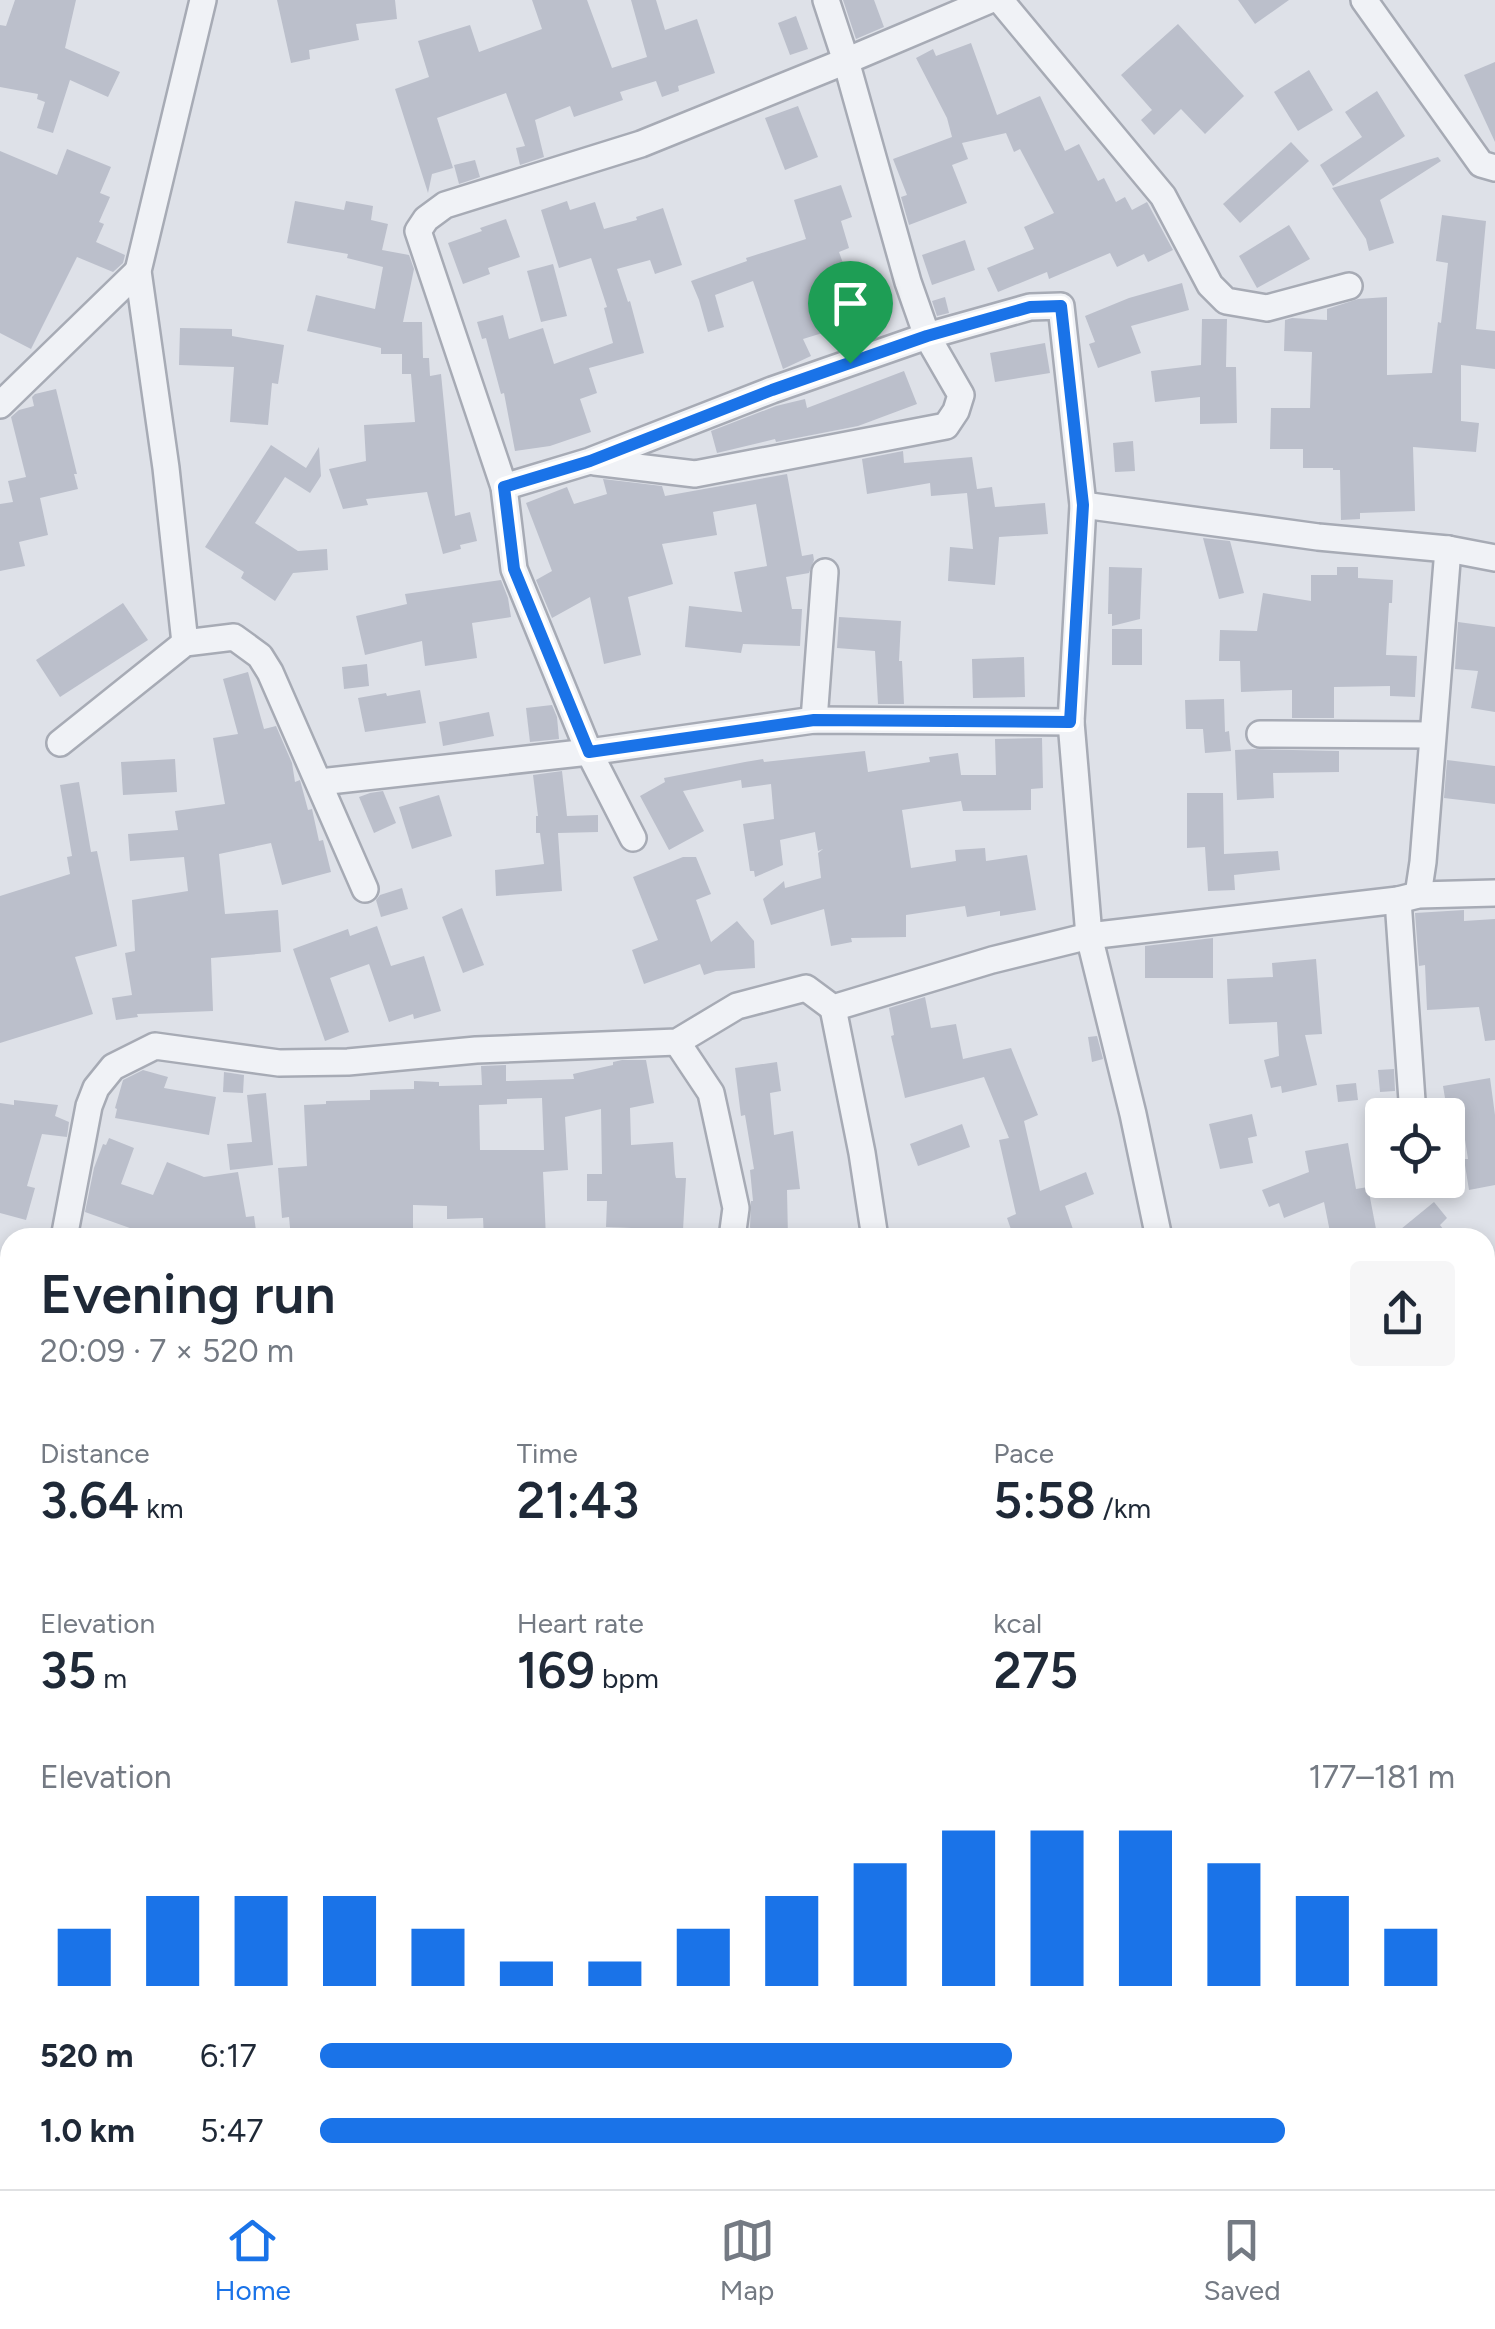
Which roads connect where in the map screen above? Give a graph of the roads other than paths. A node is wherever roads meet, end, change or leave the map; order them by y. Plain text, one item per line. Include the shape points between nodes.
1 (202, 0) edge
2 (826, 0) edge
3 (990, 0) edge
4 (1000, 0) edge
5 (1364, 0) edge
6 (846, 62) junction
7 (1495, 168) edge
8 (138, 271) junction
9 (1349, 286) dead end
10 (927, 336) junction
11 (0, 405) edge
12 (590, 461) junction
13 (504, 487) junction
14 (1083, 505) junction
15 (1448, 549) junction
16 (1495, 558) edge
17 (826, 572) dead end
18 (186, 643) junction
19 (814, 720) junction
20 (1070, 722) junction
21 (1260, 734) dead end
22 (1432, 735) junction
23 (60, 744) dead end
24 (589, 752) junction
25 (320, 782) junction
26 (633, 838) dead end
27 (365, 889) dead end
28 (1495, 893) edge
29 (1408, 898) junction
30 (1089, 936) junction
31 (834, 1008) junction
32 (676, 1042) junction
33 (1413, 1098) edge
34 (66, 1228) edge
35 (733, 1228) edge
36 (873, 1228) edge
37 (1156, 1228) edge

1 - 8 street
2 - 6 street
3 - 6 street
4 - 9 street via 1163,196 1226,301 1267,308
5 - 7 street via 1481,164
6 - 10 street
6 - 13 street via 641,144 445,205 426,220 418,231
8 - 11 street
8 - 18 street
10 - 12 street
10 - 12 street via 960,395 946,426 695,474
10 - 14 street via 1030,307 1061,306
12 - 13 street
13 - 24 street via 514,569
14 - 15 street
14 - 20 street
15 - 16 street
15 - 22 street
17 - 19 street
18 - 23 street
18 - 25 street via 234,637 260,656
19 - 20 street
19 - 24 street
20 - 30 street
21 - 22 street
22 - 29 street via 1423,862
24 - 25 street
24 - 26 street
25 - 27 street
28 - 29 street
29 - 30 street
29 - 33 street
30 - 31 street
30 - 37 street
31 - 32 street via 806,988 737,1006
31 - 36 street
32 - 34 street via 348,1062 279,1062 155,1046 114,1068 96,1088
32 - 35 street via 711,1093 736,1208

